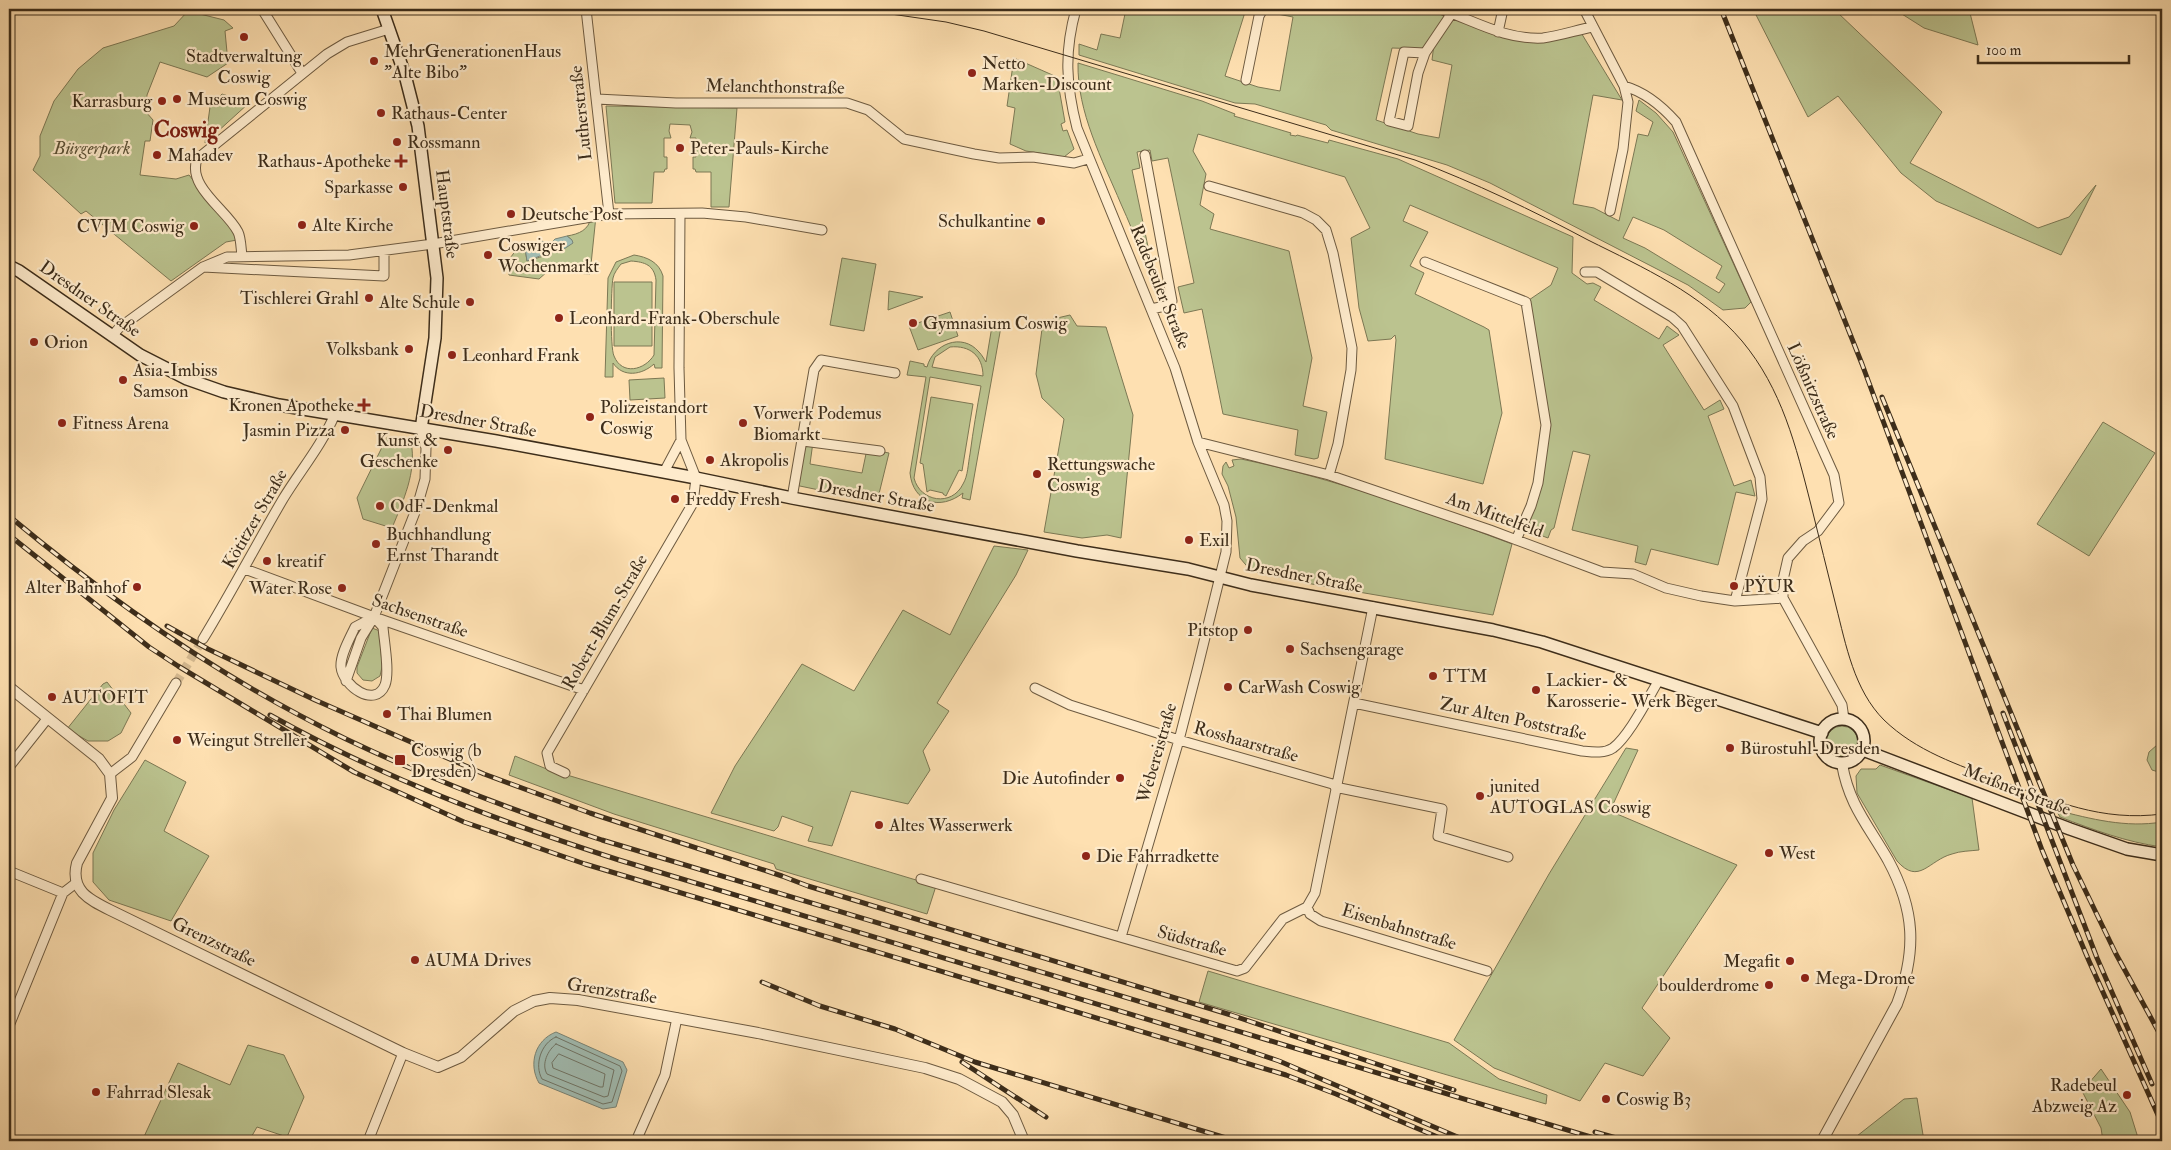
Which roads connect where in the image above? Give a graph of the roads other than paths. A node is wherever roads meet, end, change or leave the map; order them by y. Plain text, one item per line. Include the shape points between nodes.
1 (262, 9) edge
2 (382, 9) edge
3 (586, 9) edge
4 (1076, 9) edge
5 (1263, 9) edge
6 (1440, 9) edge
7 (1503, 9) edge
8 (1584, 9) edge
9 (1452, 13) junction
10 (1592, 26) junction
11 (389, 29) junction
12 (1498, 32) junction
13 (1425, 54) junction
14 (302, 73) junction
15 (1246, 80) dead end
16 (1624, 86) junction
17 (597, 99) junction
18 (1145, 155) dead end
19 (1088, 159) junction
20 (1209, 186) dead end
21 (1610, 211) dead end
22 (609, 214) junction
23 (680, 214) junction
24 (822, 230) dead end
25 (433, 244) junction
26 (384, 251) junction
27 (242, 256) junction
28 (1425, 262) dead end
29 (9, 266) edge
30 (203, 267) junction
31 (1585, 272) dead end
32 (1151, 309) junction
33 (112, 336) junction
34 (895, 373) dead end
35 (335, 414) junction
36 (421, 429) junction
37 (681, 440) junction
38 (803, 441) junction
39 (1198, 442) junction
40 (880, 451) dead end
41 (664, 472) junction
42 (1329, 475) junction
43 (696, 478) junction
44 (792, 498) junction
45 (1516, 540) junction
46 (245, 569) junction
47 (1220, 577) junction
48 (1783, 598) junction
49 (1735, 601) junction
50 (1373, 606) junction
51 (374, 617) junction
52 (203, 638) tunnel mouth
53 (1660, 680) junction
54 (176, 683) tunnel mouth
55 (9, 687) edge
56 (1035, 688) dead end
57 (584, 690) junction
58 (1354, 704) junction
59 (47, 719) junction
60 (1844, 720) junction
61 (1822, 733) junction
62 (1179, 740) junction
63 (1863, 750) junction
64 (1842, 764) junction
65 (9, 767) edge
66 (566, 773) dead end
67 (110, 774) junction
68 (1336, 786) junction
69 (2162, 855) edge
70 (1508, 857) dead end
71 (9, 871) edge
72 (921, 879) dead end
73 (76, 883) junction
74 (63, 893) junction
75 (1308, 907) junction
76 (1121, 937) junction
77 (1487, 971) dead end
78 (677, 1018) junction
79 (9, 1026) edge
80 (403, 1052) junction
81 (368, 1141) edge
82 (636, 1141) edge
83 (1024, 1141) edge
84 (1822, 1141) edge

1 - 14 street
2 - 11 main road, Hauptstraße
3 - 17 street, Lutherstraße
4 - 19 street, Radebeuler Straße via 1069,34 1068,80 1077,126
5 - 15 street via 1258,16
6 - 9 street
7 - 12 street
8 - 10 street
9 - 12 street
9 - 13 street
10 - 12 street via 1544,38
10 - 16 street
11 - 14 street via 347,42
11 - 25 main road, Hauptstraße via 408,83 418,126
13 - 13 street via 1408,126 1389,121 1404,52
14 - 27 street via 197,159 194,168 197,180 239,233
16 - 21 street via 1628,113
16 - 48 street, Lößnitzstraße via 1660,104 1676,122 1834,475 1839,503 1818,531 1803,541 1788,558
17 - 19 street, Melanchthonstraße via 676,103 847,103 868,110 904,139 999,158 1033,157 1074,163
17 - 22 street, Lutherstraße
18 - 32 street via 1172,301 1170,305
19 - 32 street, Radebeuler Straße
20 - 42 street via 1303,214 1326,230 1352,348 1338,444
22 - 23 street
22 - 25 street
23 - 24 street via 746,217
23 - 37 street
25 - 26 street
25 - 36 main road, Hauptstraße via 437,314
26 - 27 street
26 - 30 street via 384,276
27 - 30 street via 226,257
28 - 45 street via 1526,302 1546,425 1538,483
29 - 33 main road, Dresdner Straße
30 - 33 street
31 - 49 street via 1597,272 1682,326 1733,406 1762,490
32 - 39 street, Radebeuler Straße via 1175,368
33 - 35 main road, Dresdner Straße via 164,368 224,392
34 - 38 street via 821,360 814,370
35 - 36 main road, Dresdner Straße
35 - 46 street, Kötitzer Straße
36 - 41 main road, Dresdner Straße
36 - 51 street via 426,448 425,479
37 - 41 street
37 - 43 street
38 - 40 street
38 - 44 street
39 - 42 street, Am Mittelfeld
39 - 47 street, Radebeuler Straße via 1224,505 1227,521 1226,552
41 - 43 main road, Dresdner Straße
42 - 45 street, Am Mittelfeld
43 - 44 main road, Dresdner Straße
43 - 57 street, Robert-Blum-Straße via 694,503
44 - 47 main road, Dresdner Straße
45 - 49 street, Am Mittelfeld via 1602,572 1633,574 1666,588
46 - 51 street, Sachsenstraße
46 - 52 street, Kötitzer Straße
47 - 50 main road, Dresdner Straße
47 - 62 street, Webereistraße
48 - 49 street, Am Mittelfeld
48 - 60 street via 1842,705
50 - 53 main road, Dresdner Straße via 1542,642
50 - 58 street
51 - 51 street via 355,627 340,665 346,681 355,691 371,695 381,691 386,684 383,627
51 - 57 street, Sachsenstraße
53 - 58 street, Zur Alten Poststraße via 1625,736 1612,749 1600,752
53 - 61 main road, Dresdner Straße
54 - 67 street via 132,757
55 - 59 street
56 - 62 street, Rosshaarstraße via 1070,705
57 - 66 street, Robert-Blum-Straße via 547,753 550,766
58 - 68 street
59 - 65 street
59 - 67 street via 99,758
60 - 61 main road via 1830,723
60 - 63 main road via 1851,721 1861,730
61 - 64 main road via 1820,740 1824,754
62 - 68 street, Rosshaarstraße
62 - 76 street, Webereistraße
63 - 64 main road via 1855,760
63 - 69 main road, Meißner Straße via 2078,832 2127,849
64 - 84 street via 1853,803 1903,890 1910,920 1910,949 1897,1004
67 - 73 street via 112,798 77,863
68 - 70 street, Rosshaarstraße via 1442,809 1438,836
68 - 75 street via 1317,884
71 - 74 street
72 - 76 street, Südstraße
73 - 74 street
73 - 80 street, Grenzstraße via 84,895 103,906
74 - 79 street
75 - 76 street, Südstraße via 1283,918 1251,962 1237,971
75 - 77 street, Eisenbahnstraße via 1310,914 1322,921
78 - 80 street, Grenzstraße via 550,998 534,1001 514,1011 469,1051 438,1067
78 - 82 street via 665,1075
78 - 83 street, Grenzstraße via 916,1066 959,1079 1002,1102
80 - 81 street

